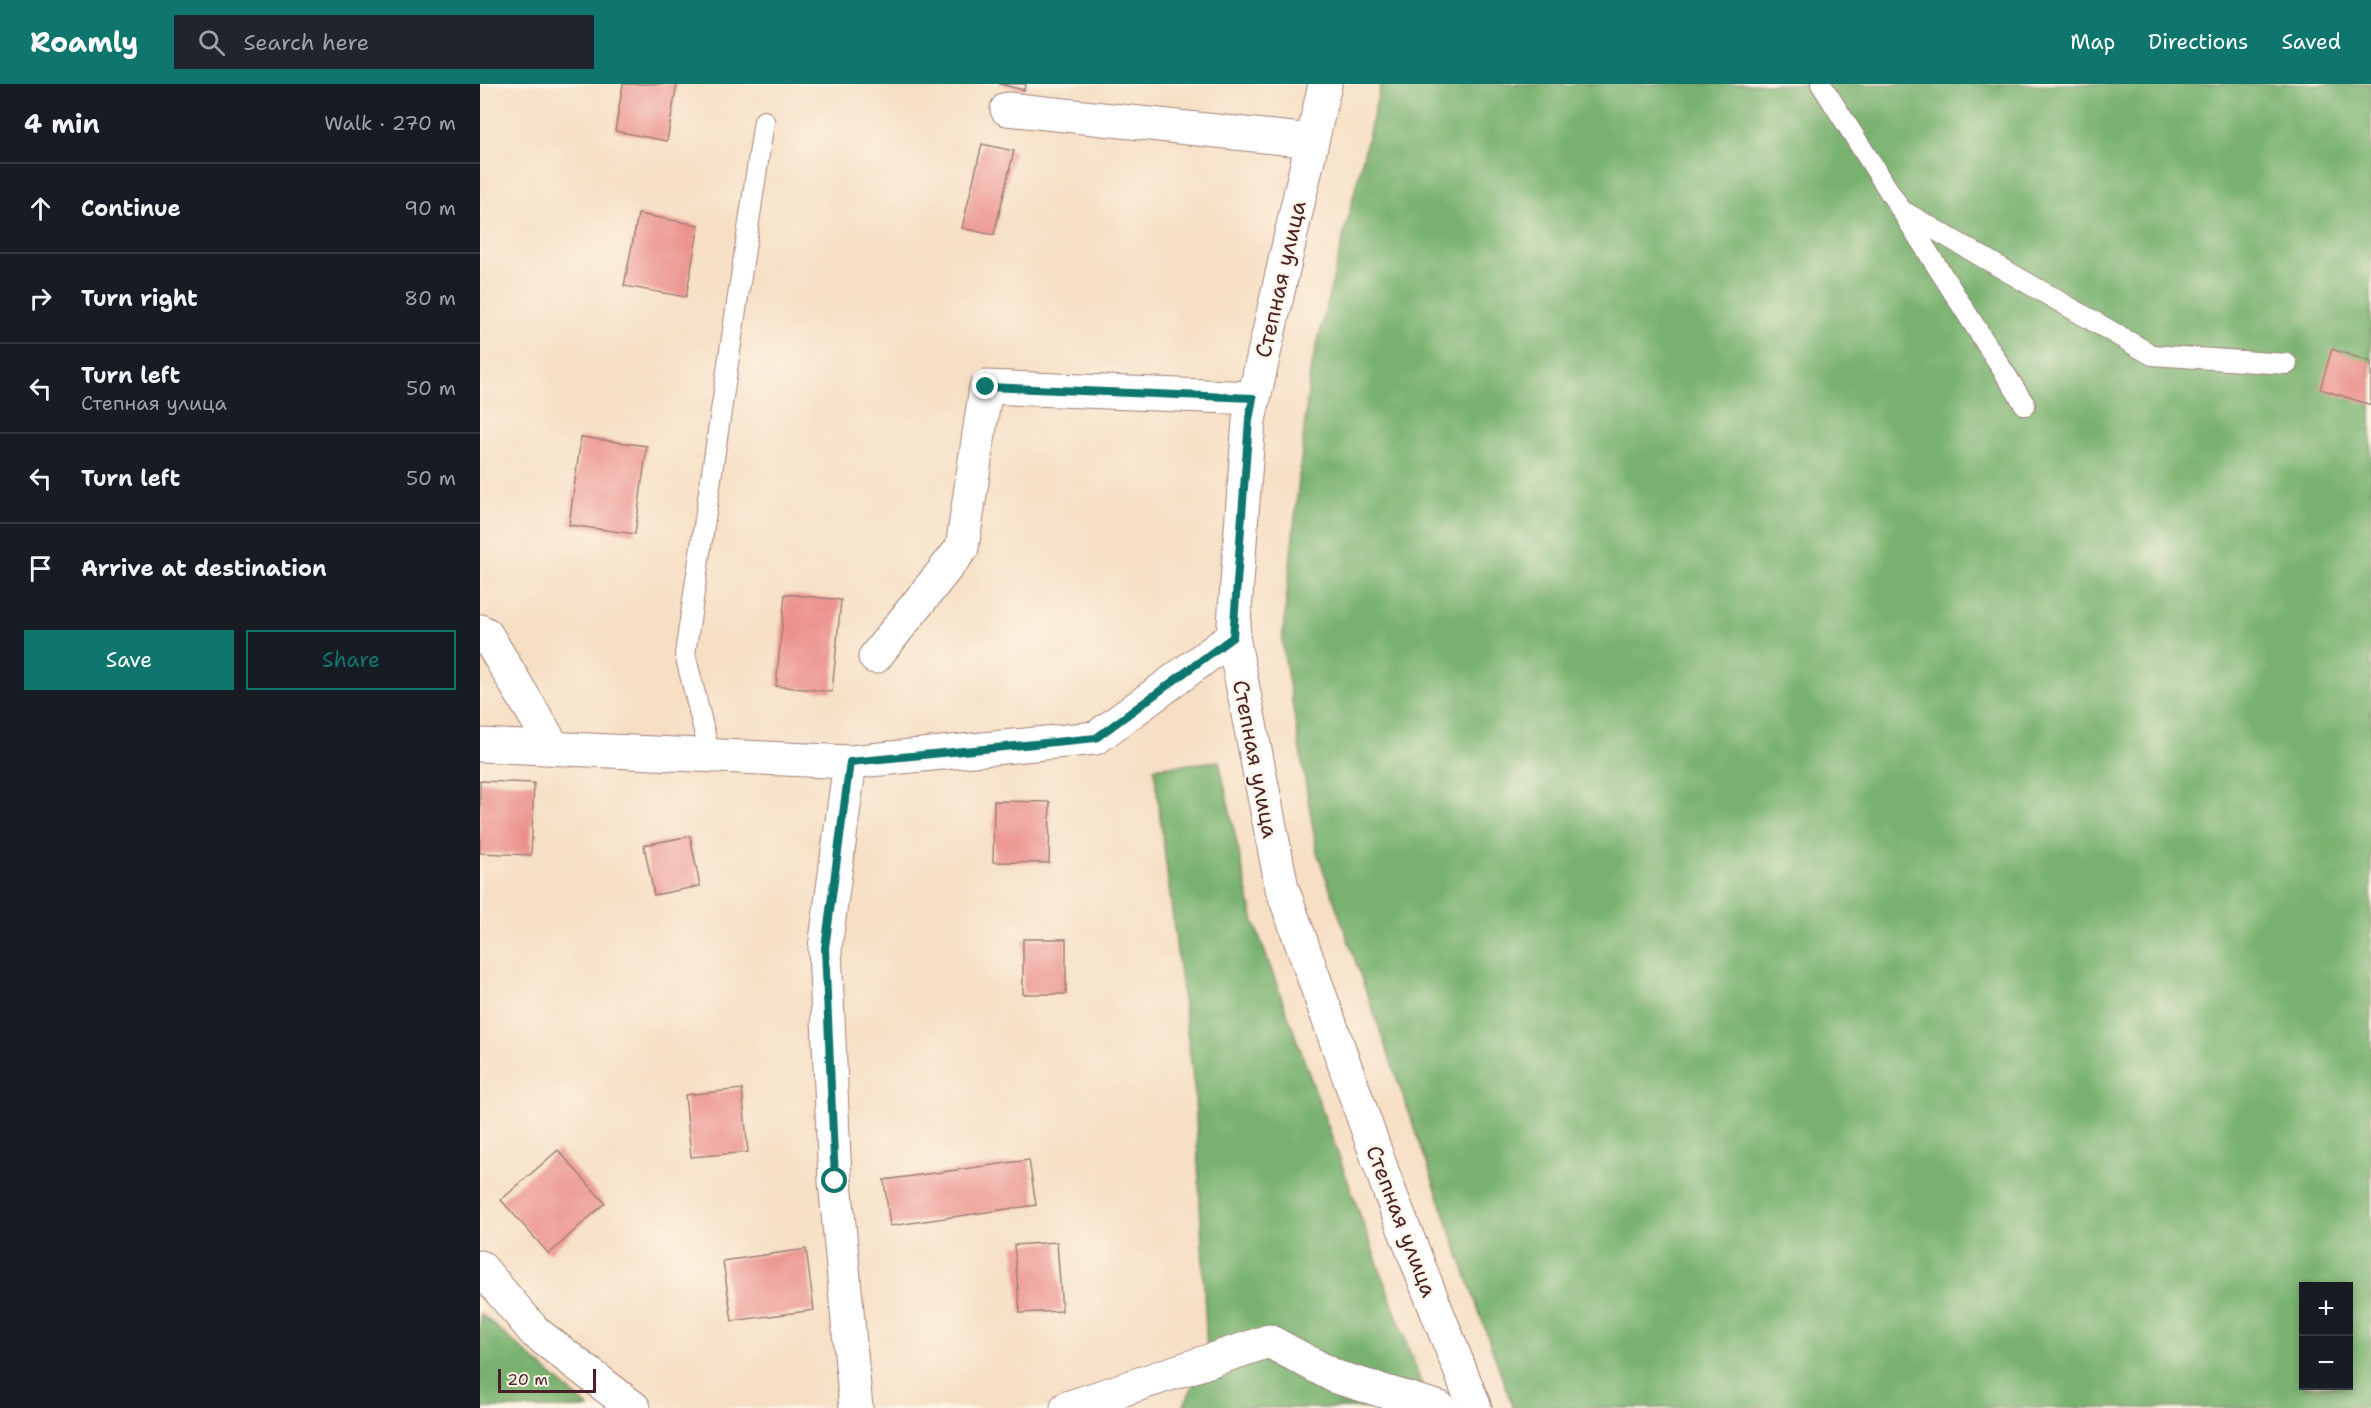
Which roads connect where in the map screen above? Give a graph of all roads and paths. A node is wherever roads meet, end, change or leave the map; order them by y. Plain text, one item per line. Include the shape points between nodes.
1 (1325, 84) edge
2 (1821, 84) edge
3 (1007, 109) dead end
4 (764, 121) dead end
5 (1312, 141) junction
6 (1901, 210) junction
7 (2287, 364) dead end
8 (1253, 398) junction
9 (2025, 405) dead end
10 (480, 631) edge
11 (1233, 637) junction
12 (875, 657) dead end
13 (480, 745) edge
14 (554, 748) junction
15 (710, 755) junction
16 (850, 762) junction
17 (480, 1267) edge
18 (1075, 1407) edge
19 (634, 1408) edge
20 (856, 1408) edge
21 (1440, 1408) edge
22 (1475, 1408) edge

1 - 5 street, Степная улица
2 - 6 lane
3 - 5 street
4 - 15 lane via 685,654
5 - 8 street, Степная улица
6 - 7 lane via 2152,356
6 - 9 lane
8 - 11 street, Степная улица
8 - 12 street via 986,387 962,548
10 - 14 street via 486,634
11 - 16 street via 1096,738
11 - 22 street, Степная улица via 1282,888 1390,1193
13 - 14 street
14 - 15 street
15 - 16 street
16 - 20 street via 825,948 835,1181
17 - 19 street via 535,1332
18 - 21 street via 1269,1341 1336,1377

